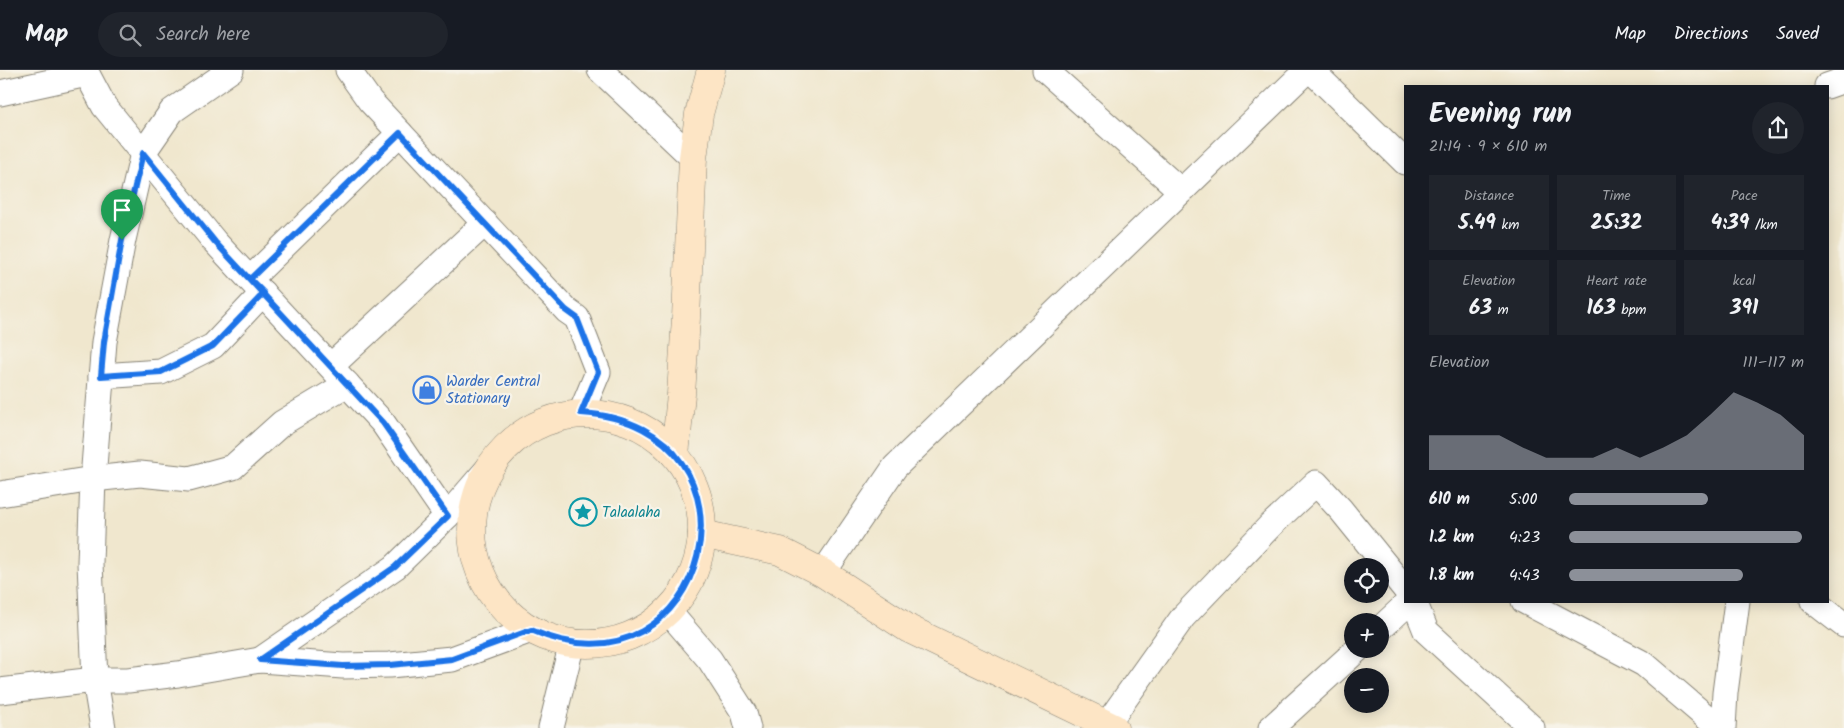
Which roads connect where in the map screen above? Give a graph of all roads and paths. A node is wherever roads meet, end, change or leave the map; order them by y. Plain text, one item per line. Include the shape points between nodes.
1 (231, 70) edge
2 (348, 70) edge
3 (600, 70) edge
4 (711, 70) edge
5 (1045, 70) edge
6 (1307, 70) edge
7 (1311, 70) edge
8 (86, 72) edge
9 (1844, 80) edge
10 (1829, 85) edge
11 (0, 93) edge
12 (400, 133) junction
13 (143, 153) junction
14 (693, 158) junction
15 (1404, 161) edge
16 (1181, 191) junction
17 (484, 223) junction
18 (257, 286) junction
19 (339, 375) junction
20 (101, 376) junction
21 (581, 413) junction
22 (675, 455) junction
23 (492, 464) junction
24 (93, 479) junction
25 (0, 494) edge
26 (448, 516) junction
27 (702, 534) junction
28 (823, 573) junction
29 (1404, 588) edge
30 (1410, 603) edge
31 (1413, 603) edge
32 (1528, 603) edge
33 (1737, 603) edge
34 (1816, 603) edge
35 (668, 611) junction
36 (1389, 621) edge
37 (1844, 625) edge
38 (531, 630) junction
39 (572, 643) junction
40 (1348, 658) edge
41 (260, 660) junction
42 (95, 680) junction
43 (0, 691) edge
44 (1110, 726) edge
45 (103, 728) edge
46 (551, 728) edge
47 (748, 728) edge
48 (1271, 728) edge
49 (1532, 728) edge
50 (1719, 728) edge
51 (1723, 728) edge

1 - 13 street via 172,111
2 - 12 street via 370,101
3 - 14 street
4 - 14 street via 699,114
5 - 16 street
6 - 16 street
7 - 15 street
8 - 11 street
8 - 13 street via 104,106
9 - 10 street
12 - 17 street
12 - 18 street
13 - 18 street via 215,242
13 - 20 street via 122,240
14 - 22 street via 682,394
16 - 28 street via 895,467
17 - 19 street
17 - 21 street via 577,318 598,372
18 - 19 street
18 - 20 street via 213,346 161,372
19 - 24 street via 233,467 190,479 140,474
19 - 26 street via 383,423
20 - 24 street
21 - 22 street via 603,414 636,425 660,440
21 - 23 street via 540,423 505,447
22 - 27 street via 696,492
23 - 26 street
23 - 38 street via 482,482 474,509 473,545 487,585 514,618
24 - 25 street
24 - 42 street via 90,563
26 - 41 street via 395,567
27 - 28 street via 780,551
27 - 35 street via 692,576
28 - 44 street via 909,629
29 - 44 street via 1316,483 1183,617
30 - 36 street
31 - 49 street via 1426,631
32 - 50 street via 1644,664
33 - 51 street
34 - 37 street
35 - 39 street via 634,634 614,641
35 - 47 street via 710,660 744,713
38 - 39 street
38 - 41 street via 452,659 343,666
39 - 46 street
40 - 48 street
41 - 42 street via 178,674
42 - 43 street
42 - 45 street

